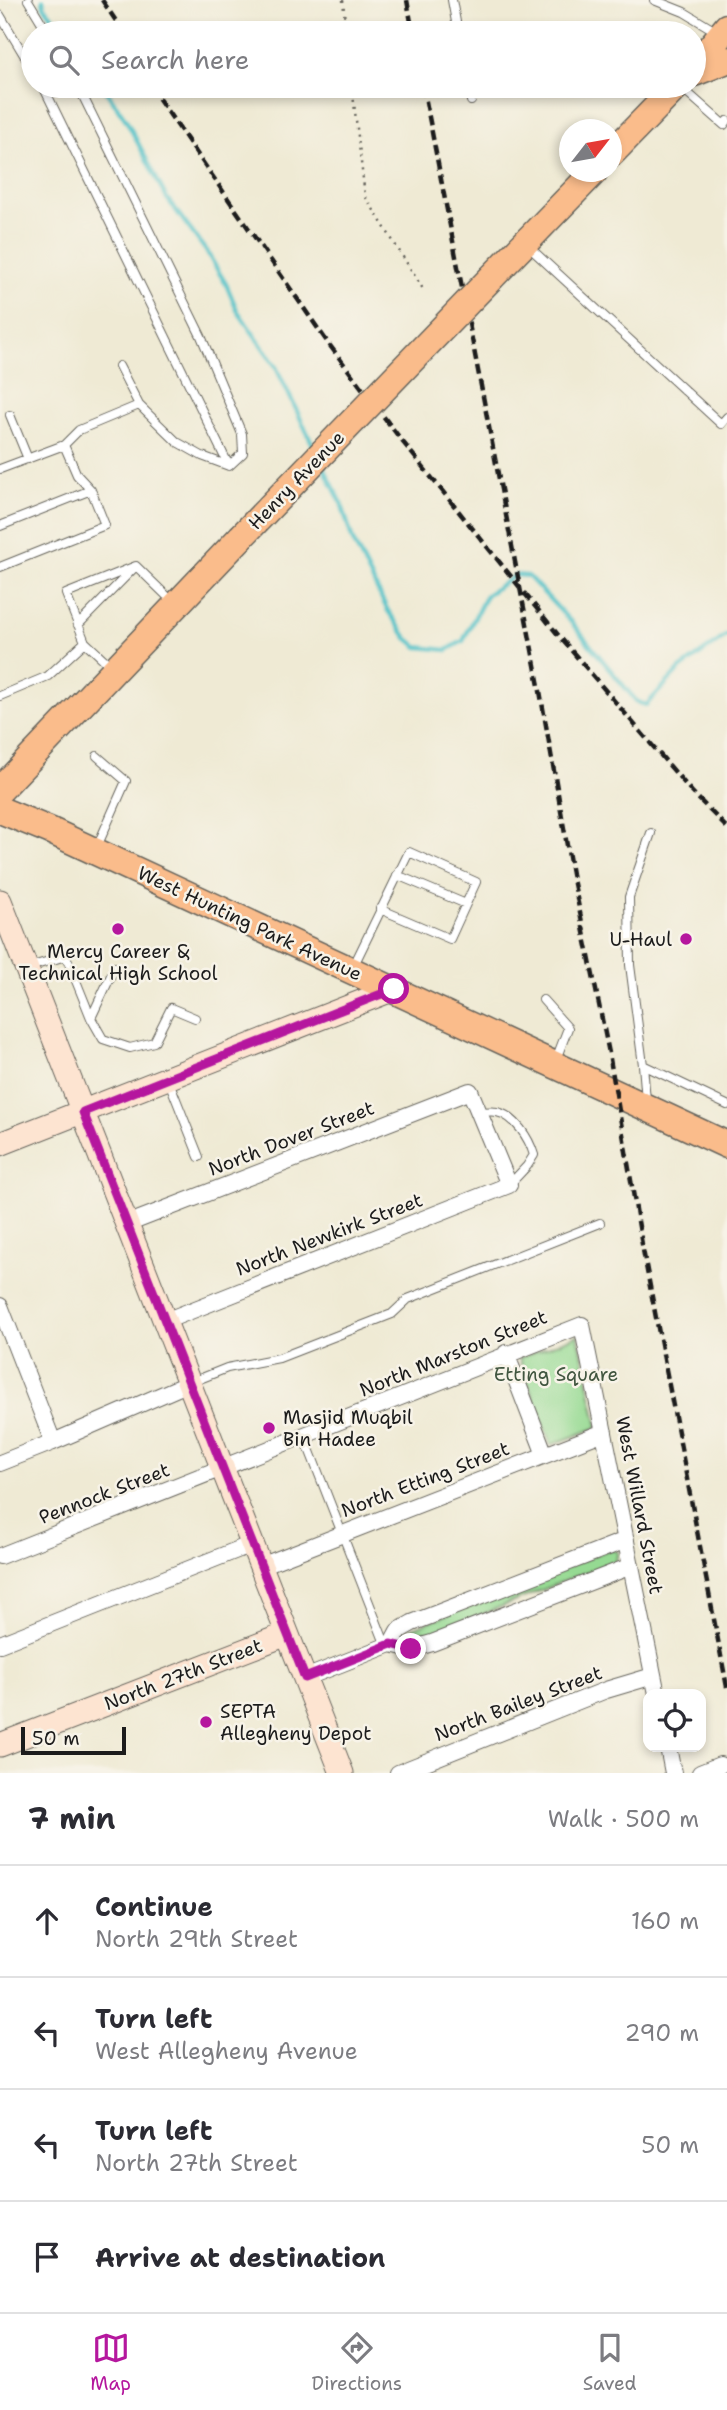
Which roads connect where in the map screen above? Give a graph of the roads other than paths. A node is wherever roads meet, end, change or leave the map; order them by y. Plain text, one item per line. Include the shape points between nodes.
1 (28, 0) edge
2 (452, 0) edge
3 (654, 0) edge
4 (674, 4) edge
5 (0, 15) edge
6 (41, 21) edge
7 (456, 21) edge
8 (724, 30) edge
9 (21, 50) edge
10 (706, 53) edge
11 (727, 60) edge
12 (706, 68) edge
13 (49, 98) edge
14 (84, 98) edge
15 (470, 98) edge
16 (666, 98) edge
17 (692, 98) edge
18 (471, 101) dead end
19 (727, 121) edge
20 (622, 142) edge
21 (584, 182) edge
22 (525, 243) junction
23 (119, 366) dead end
24 (139, 405) junction
25 (10, 415) dead end
26 (727, 417) edge
27 (64, 445) junction
28 (28, 459) junction
29 (229, 466) junction
30 (0, 470) edge
31 (92, 490) junction
32 (0, 526) edge
33 (0, 566) edge
34 (136, 566) junction
35 (176, 605) junction
36 (78, 625) junction
37 (85, 642) junction
38 (114, 669) junction
39 (0, 696) edge
40 (97, 756) dead end
41 (0, 790) edge
42 (0, 810) edge
43 (650, 833) dead end
44 (95, 852) junction
45 (397, 875) junction
46 (0, 901) edge
47 (466, 904) junction
48 (380, 909) junction
49 (116, 967) dead end
50 (26, 968) junction
51 (351, 970) junction
52 (394, 989) junction
53 (543, 1000) dead end
54 (90, 1018) junction
55 (195, 1018) dead end
56 (555, 1063) junction
57 (643, 1065) junction
58 (168, 1079) junction
59 (727, 1105) edge
60 (646, 1107) junction
61 (83, 1112) junction
62 (479, 1112) junction
63 (0, 1144) edge
64 (727, 1145) edge
65 (199, 1157) dead end
66 (509, 1185) junction
67 (600, 1223) dead end
68 (127, 1224) junction
69 (0, 1306) edge
70 (165, 1321) junction
71 (582, 1325) joint
72 (506, 1353) junction
73 (189, 1383) junction
74 (604, 1432) junction
75 (304, 1436) junction
76 (54, 1442) junction
77 (545, 1455) junction
78 (0, 1462) edge
79 (223, 1469) junction
80 (342, 1534) junction
81 (626, 1540) junction
82 (257, 1555) junction
83 (0, 1556) edge
84 (631, 1566) junction
85 (287, 1634) junction
86 (0, 1644) edge
87 (388, 1645) junction
88 (653, 1676) junction
89 (305, 1678) junction
90 (656, 1689) edge
91 (0, 1745) edge
92 (668, 1752) edge
93 (720, 1765) dead end
94 (342, 1773) edge
95 (398, 1773) edge
96 (673, 1773) edge
97 (701, 1773) edge

1 - 6 lane
2 - 7 lane
3 - 4 lane
4 - 8 lane
5 - 9 lane
8 - 10 main road
11 - 12 main road
13 - 29 lane
14 - 29 lane via 201,336 242,434 243,453
15 - 18 lane
16 - 20 main road
17 - 19 lane via 724,125
21 - 22 main road, Henry Avenue
22 - 26 lane via 721,424
22 - 35 main road, Henry Avenue, bridge
23 - 24 lane
24 - 27 lane via 79,430
24 - 29 lane via 177,442
25 - 28 lane
27 - 28 lane
27 - 31 lane via 77,475
28 - 30 lane
31 - 32 lane
31 - 33 lane via 105,525
34 - 35 lane
34 - 36 lane
34 - 36 lane via 66,594
35 - 38 main road, Henry Avenue
36 - 37 lane
37 - 38 lane
37 - 39 lane via 48,676
38 - 41 main road, Henry Avenue
40 - 44 lane via 126,781
42 - 44 main road, West Hunting Park Avenue
43 - 57 lane via 629,897 629,965
44 - 51 main road, West Hunting Park Avenue
45 - 47 lane
45 - 47 lane via 409,852 476,882
45 - 48 lane
46 - 50 main road
47 - 48 lane via 450,939
48 - 51 lane
49 - 54 lane
50 - 54 lane via 66,956
50 - 61 main road
51 - 52 main road, West Hunting Park Avenue
52 - 56 main road, West Hunting Park Avenue
52 - 58 main road
53 - 56 lane via 568,1028
54 - 55 lane via 103,1039 130,1048 154,1042 171,1008
56 - 60 main road, West Hunting Park Avenue
57 - 59 lane
57 - 60 lane
58 - 61 main road
58 - 65 lane
60 - 64 main road, West Hunting Park Avenue
61 - 63 main road
61 - 68 main road
62 - 66 street
62 - 66 lane via 508,1118 529,1140 534,1155
62 - 68 street, North Dover Street via 470,1091
66 - 70 street, North Newkirk Street
67 - 73 lane via 408,1299 392,1314 279,1358 227,1368
68 - 70 main road
69 - 76 street
70 - 73 main road
71 - 72 street, North Marston Street
71 - 74 street, West Willard Street
72 - 75 street, North Marston Street
72 - 77 street
73 - 76 street
73 - 79 main road
74 - 77 street, North Etting Street
74 - 81 street, West Willard Street
75 - 79 street, North Marston Street
75 - 80 lane
76 - 78 street
77 - 80 street, North Etting Street
79 - 82 main road
79 - 83 street, Pennock Street
80 - 82 street, North Etting Street
80 - 87 lane
81 - 84 street, West Willard Street
81 - 87 street via 412,1623 398,1631
82 - 85 main road
82 - 86 street
84 - 87 street via 432,1643 411,1649
84 - 88 street, West Willard Street
85 - 89 main road
85 - 91 main road, North 27th Street
87 - 89 street
88 - 90 street, West Willard Street
88 - 95 street, North Bailey Street via 606,1690
89 - 94 main road
92 - 96 street
93 - 97 street

